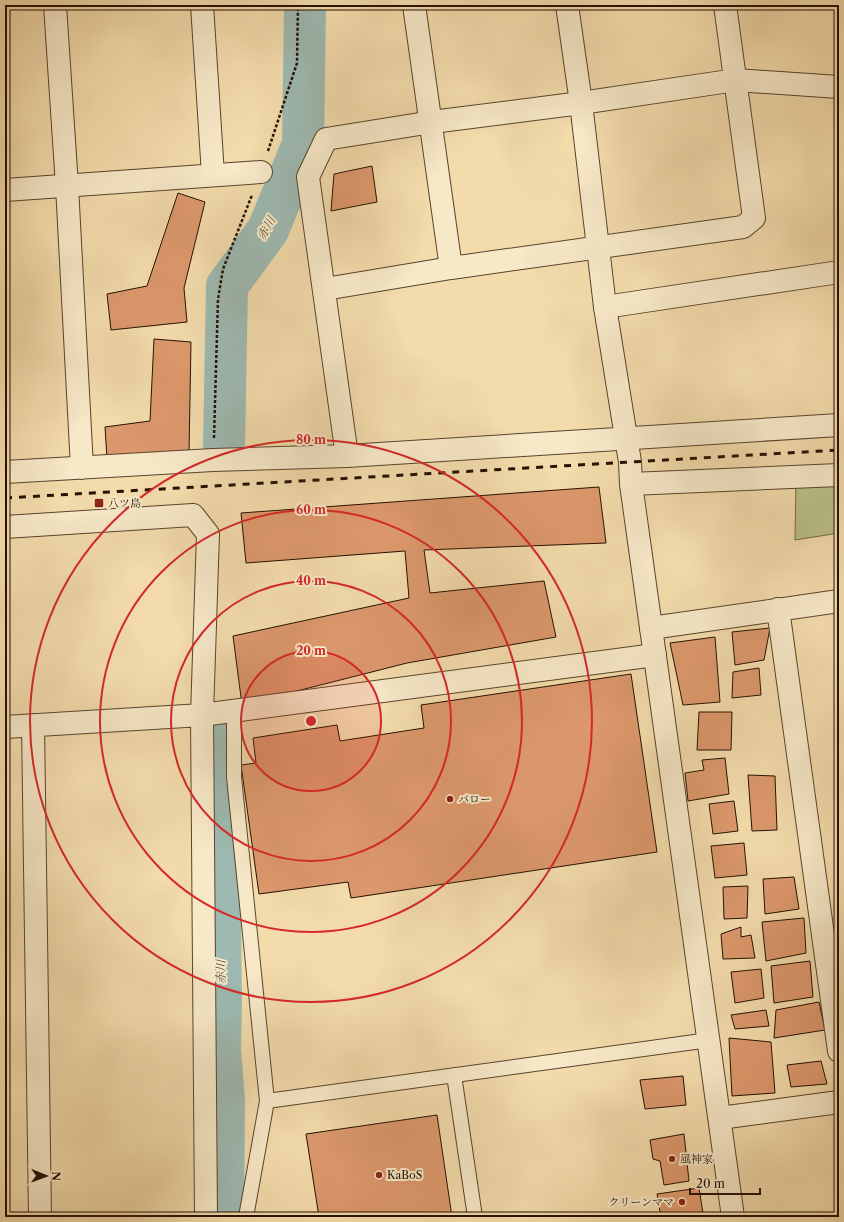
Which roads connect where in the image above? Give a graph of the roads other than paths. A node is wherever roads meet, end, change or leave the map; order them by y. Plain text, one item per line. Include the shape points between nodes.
1 (55, 5) edge
2 (202, 5) edge
3 (414, 5) edge
4 (567, 5) edge
5 (725, 5) edge
6 (736, 80) junction
7 (839, 87) edge
8 (581, 103) junction
9 (432, 122) junction
10 (261, 172) road end
11 (212, 175) junction
12 (67, 186) junction
13 (5, 190) edge
14 (598, 246) junction
15 (451, 268) junction
16 (839, 272) edge
17 (325, 289) junction
18 (605, 307) junction
19 (839, 425) edge
20 (626, 440) junction
21 (347, 456) junction
22 (82, 468) junction
23 (5, 472) edge
24 (839, 475) edge
25 (631, 484) junction
26 (5, 527) edge
27 (839, 601) edge
28 (778, 610) junction
29 (651, 628) junction
30 (655, 655) junction
31 (234, 711) junction
32 (202, 715) junction
33 (33, 725) junction
34 (5, 727) edge
35 (709, 1040) junction
36 (839, 1051) edge
37 (454, 1075) junction
38 (267, 1101) junction
39 (839, 1102) edge
40 (720, 1118) junction
41 (40, 1217) edge
42 (206, 1217) edge
43 (246, 1217) edge
44 (475, 1217) edge
45 (733, 1217) edge

1 - 12 street
2 - 11 street
3 - 9 street
4 - 8 street
5 - 6 street
6 - 7 street
6 - 8 street
6 - 14 street via 754,218 743,227
8 - 9 street
8 - 14 street
9 - 15 street
9 - 17 street via 326,139 308,176
10 - 11 street
11 - 12 street
12 - 13 street
12 - 22 street
14 - 15 street
14 - 18 street
15 - 17 street
16 - 18 street
17 - 21 street
18 - 20 street
19 - 20 street
20 - 21 street
20 - 25 street
21 - 22 street via 213,460
22 - 23 street
24 - 25 street
25 - 29 street
26 - 32 street via 193,516 208,534
27 - 28 street
28 - 29 street
28 - 36 street
29 - 30 street
30 - 31 street
30 - 35 street
31 - 32 street
31 - 38 lane via 234,777
32 - 33 street
32 - 42 street
33 - 34 street
33 - 41 street
35 - 37 lane
35 - 40 street
37 - 38 lane
37 - 44 lane
38 - 43 lane
39 - 40 street
40 - 45 street

